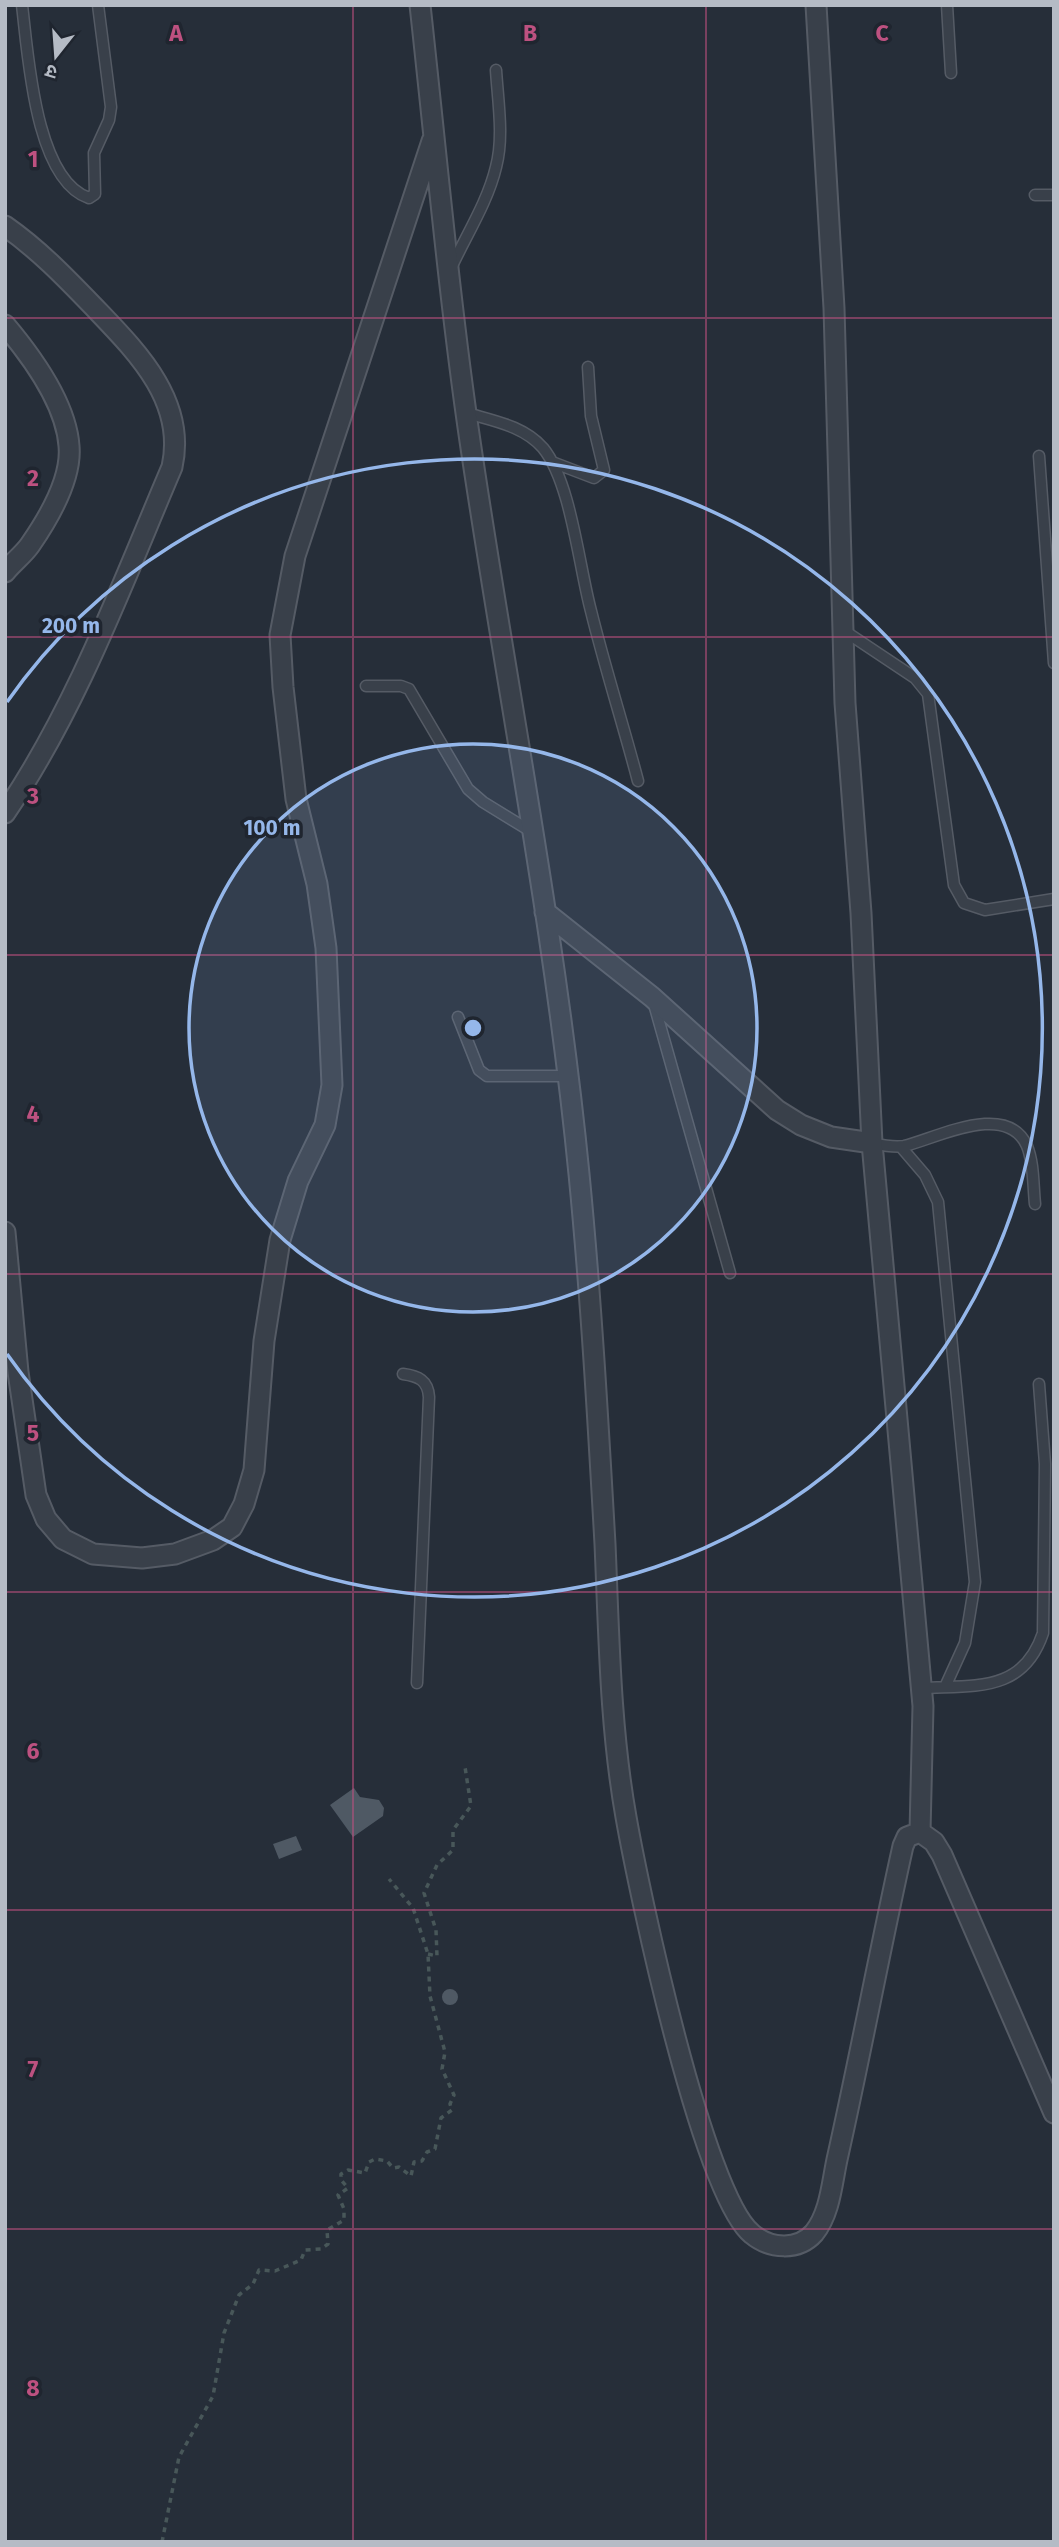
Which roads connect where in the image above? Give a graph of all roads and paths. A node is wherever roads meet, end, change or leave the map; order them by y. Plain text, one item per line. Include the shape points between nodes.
1 (22, 5) edge
2 (98, 5) edge
3 (420, 5) edge
4 (816, 5) edge
5 (947, 5) edge
6 (496, 70) dead end
7 (951, 73) dead end
8 (434, 133) junction
9 (1035, 195) dead end
10 (1054, 195) edge
11 (5, 226) edge
12 (450, 269) junction
13 (5, 325) edge
14 (588, 367) dead end
15 (467, 413) junction
16 (1039, 456) dead end
17 (552, 462) junction
18 (5, 572) edge
19 (843, 630) junction
20 (1054, 663) edge
21 (366, 686) dead end
22 (638, 781) dead end
23 (5, 813) edge
24 (533, 832) junction
25 (1054, 899) edge
26 (545, 912) junction
27 (652, 997) junction
28 (458, 1017) dead end
29 (566, 1076) junction
30 (872, 1143) junction
31 (901, 1147) junction
32 (1035, 1204) dead end
33 (5, 1232) edge
34 (730, 1273) dead end
35 (403, 1374) dead end
36 (1039, 1384) dead end
37 (417, 1683) dead end
38 (945, 1687) junction
39 (922, 1688) junction
40 (466, 1767) dead end
41 (920, 1832) junction
42 (388, 1879) dead end
43 (428, 1954) junction
44 (1054, 2113) edge
45 (162, 2542) edge

1 - 2 lane via 40,132 74,190 89,198 95,194 94,153 111,107
3 - 8 street
4 - 19 street via 834,308
5 - 7 lane
6 - 12 lane via 497,165
8 - 12 street
8 - 33 street via 285,596 280,635 283,687 296,799 317,884 326,948 332,1085 325,1125 298,1181 280,1240 264,1341 254,1470 232,1527 213,1540 175,1554 142,1558 93,1554 63,1539 46,1519 36,1495 20,1386
9 - 10 lane
11 - 23 street via 52,263 131,346 162,392 176,439 172,467 65,712
12 - 15 street
13 - 18 street via 54,398 70,449 67,470 41,527
14 - 17 lane via 591,416 604,470 594,478
15 - 17 lane via 517,429 544,449
15 - 24 street
16 - 20 lane
17 - 22 lane
19 - 25 lane via 915,678 928,694 954,885 964,903 985,910
19 - 30 street
21 - 24 lane via 408,689 468,789
24 - 26 street
26 - 27 street
26 - 29 street
27 - 30 street via 777,1110 831,1137
27 - 34 lane
28 - 29 lane via 479,1070 487,1076
29 - 41 street via 596,1371 613,1712 626,1816 677,2043 711,2156 734,2213 752,2234 772,2245 791,2246 807,2240 826,2212 903,1846 907,1837
30 - 31 lane
30 - 39 street
31 - 32 lane via 963,1126 1007,1127 1027,1145
31 - 38 lane via 925,1175 938,1202 975,1582 965,1643
35 - 37 lane via 425,1382 429,1397
36 - 38 lane via 1045,1464 1043,1633 1037,1650 1013,1676 992,1684
38 - 39 lane
39 - 41 street
40 - 43 path via 471,1807 453,1830 453,1850 437,1865 424,1893 436,1930 437,1956
41 - 44 street via 942,1854
42 - 43 path via 413,1908
43 - 45 path via 430,1996 445,2052 442,2069 454,2095 452,2110 441,2118 435,2148 422,2161 414,2162 411,2176 399,2166 375,2160 369,2162 365,2173 348,2170 341,2174 348,2188 338,2195 344,2220 327,2230 328,2244 305,2250 301,2260 275,2271 259,2270 253,2284 239,2295 224,2333 214,2396 179,2456

